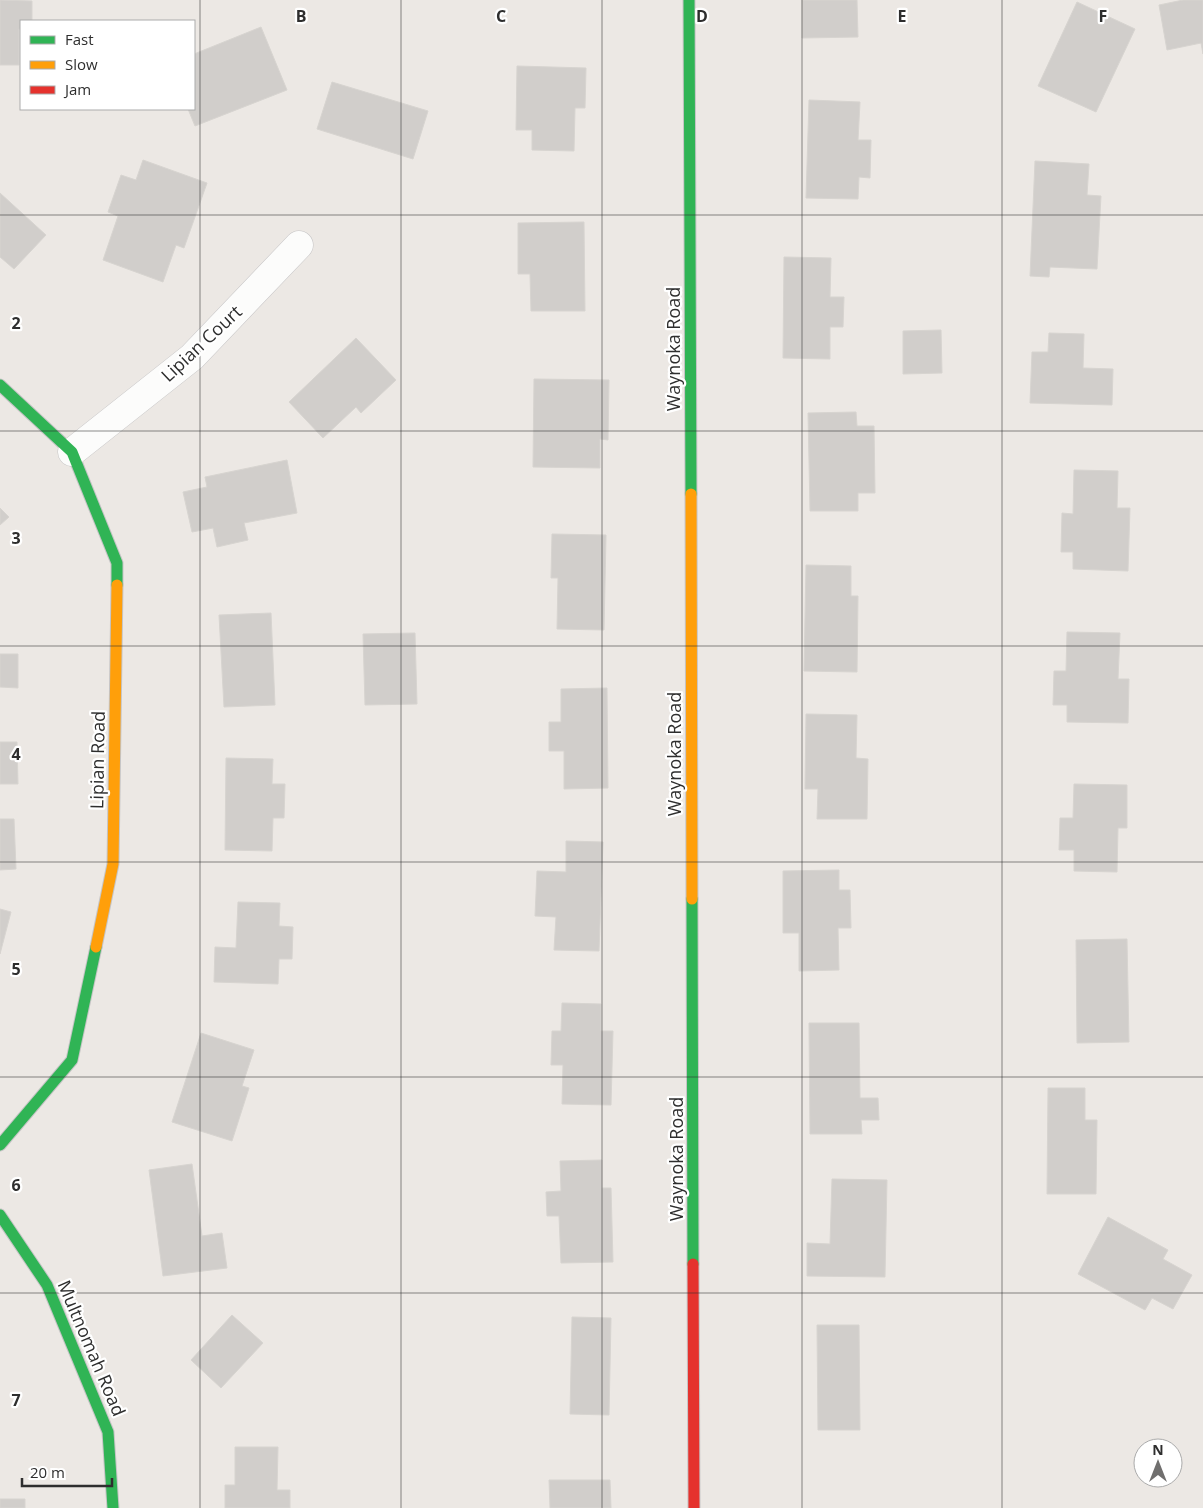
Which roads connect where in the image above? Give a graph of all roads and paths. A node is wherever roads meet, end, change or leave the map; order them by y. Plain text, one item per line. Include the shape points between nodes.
1 (689, 0) edge
2 (299, 244) dead end
3 (0, 385) edge
4 (72, 452) junction
5 (0, 1145) edge
6 (0, 1215) edge
7 (113, 1508) edge
8 (694, 1508) edge

1 - 8 street, Waynoka Road
2 - 4 street, Lipian Court via 192,357
3 - 4 street, Lipian Road
4 - 5 street, Lipian Road via 117,563 113,864 72,1060
6 - 7 street, Multnomah Road via 47,1285 108,1432

